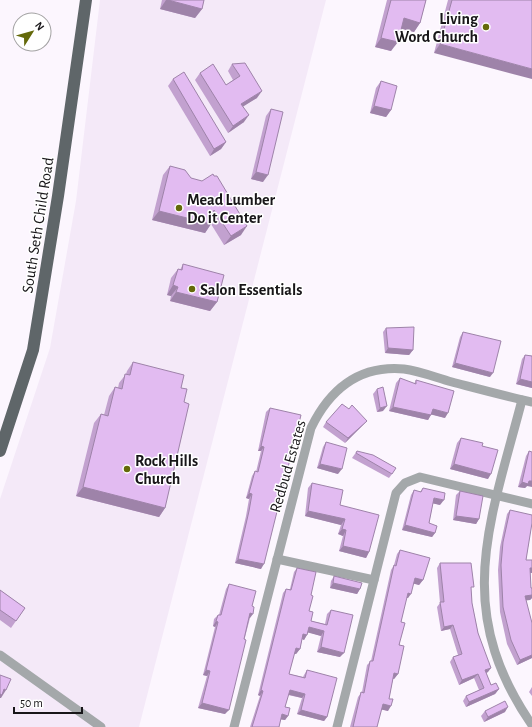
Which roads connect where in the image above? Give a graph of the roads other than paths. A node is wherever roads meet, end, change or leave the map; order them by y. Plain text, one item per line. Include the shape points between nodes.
1 (86, 0) edge
2 (522, 400) junction
3 (532, 402) edge
4 (0, 451) edge
5 (498, 494) junction
6 (532, 504) edge
7 (277, 559) junction
8 (374, 580) junction
9 (0, 655) edge
10 (532, 725) edge
11 (101, 727) edge
12 (234, 727) edge
13 (337, 727) edge

1 - 4 main road, South Seth Child Road via 33,350
2 - 3 street, Redbud Estates
2 - 5 street
2 - 7 street, Redbud Estates via 406,370 383,369 360,375 348,382 330,397 311,428
5 - 6 street
5 - 8 street via 420,477 405,483 396,493
5 - 10 street via 485,556 484,598 487,621 491,643 500,668 516,702
7 - 8 street
7 - 12 street, Redbud Estates
8 - 13 street
9 - 11 street

